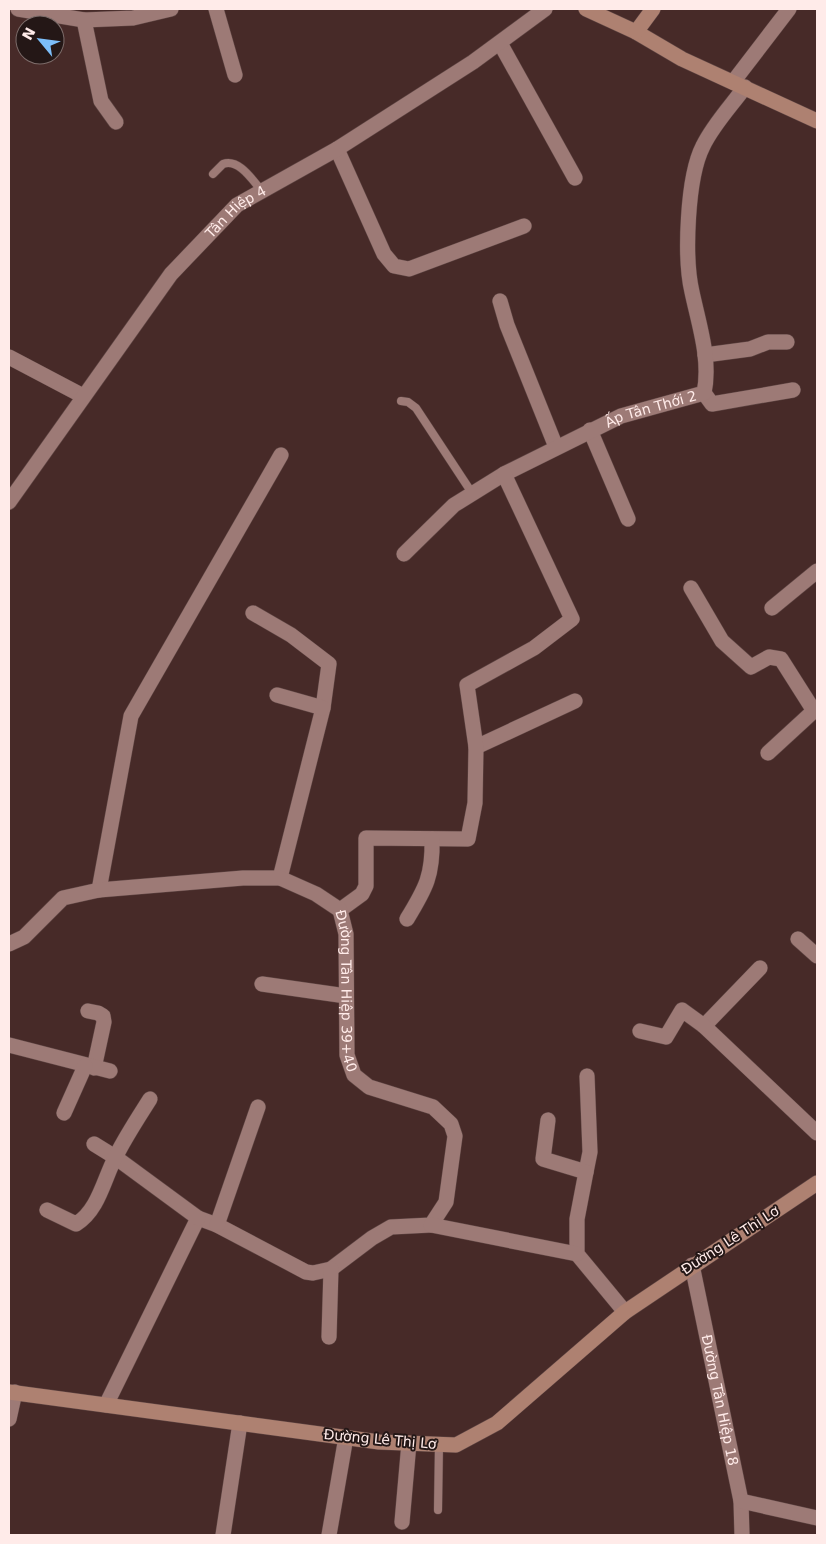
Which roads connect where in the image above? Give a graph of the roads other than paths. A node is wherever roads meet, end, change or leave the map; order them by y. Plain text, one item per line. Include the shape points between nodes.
1 (18, 9) edge
2 (165, 9) edge
3 (216, 9) edge
4 (545, 9) edge
5 (586, 9) edge
6 (653, 9) edge
7 (789, 9) edge
8 (105, 14) edge
9 (84, 20) junction
10 (636, 32) junction
11 (500, 43) junction
12 (236, 75) dead end
13 (739, 84) junction
14 (817, 121) edge
15 (116, 122) dead end
16 (337, 148) junction
17 (213, 174) dead end
18 (575, 178) dead end
19 (262, 191) junction
20 (524, 226) dead end
21 (500, 301) dead end
22 (787, 342) dead end
23 (706, 355) junction
24 (9, 357) edge
25 (793, 390) dead end
26 (704, 393) junction
27 (83, 396) junction
28 (401, 401) dead end
29 (590, 430) junction
30 (556, 448) junction
31 (281, 455) dead end
32 (504, 474) junction
33 (472, 493) junction
34 (9, 502) edge
35 (628, 520) dead end
36 (404, 554) dead end
37 (817, 571) edge
38 (691, 588) dead end
39 (772, 608) dead end
40 (253, 613) dead end
41 (277, 695) dead end
42 (575, 701) dead end
43 (323, 708) junction
44 (816, 710) edge
45 (476, 747) junction
46 (768, 753) dead end
47 (432, 838) junction
48 (280, 878) junction
49 (99, 890) junction
50 (340, 910) junction
51 (407, 919) dead end
52 (798, 939) dead end
53 (9, 944) edge
54 (817, 956) edge
55 (760, 968) dead end
56 (262, 984) dead end
57 (346, 996) junction
58 (88, 1012) dead end
59 (704, 1026) junction
60 (640, 1032) dead end
61 (9, 1045) edge
62 (89, 1067) junction
63 (110, 1071) dead end
64 (586, 1076) dead end
65 (150, 1099) dead end
66 (258, 1107) dead end
67 (64, 1113) dead end
68 (548, 1120) dead end
69 (817, 1133) edge
70 (94, 1144) dead end
71 (115, 1157) junction
72 (586, 1172) junction
73 (817, 1183) edge
74 (47, 1210) dead end
75 (198, 1218) junction
76 (217, 1225) junction
77 (431, 1225) junction
78 (577, 1254) junction
79 (692, 1265) junction
80 (331, 1269) junction
81 (625, 1312) junction
82 (329, 1337) dead end
83 (12, 1392) edge
84 (106, 1406) junction
85 (9, 1419) edge
86 (240, 1424) junction
87 (346, 1438) junction
88 (409, 1443) junction
89 (439, 1444) junction
90 (741, 1501) junction
91 (438, 1510) dead end
92 (817, 1518) edge
93 (402, 1522) dead end
94 (223, 1535) edge
95 (329, 1535) edge
96 (742, 1535) edge

1 - 9 street
2 - 8 street via 133,18
3 - 12 street
4 - 11 street, Tân Hiệp 4
5 - 10 street
6 - 10 street
7 - 13 street, Ấp Tân Thới 2
8 - 9 street
9 - 15 street via 101,101
10 - 13 street via 682,59
11 - 16 street, Tân Hiệp 4
11 - 18 street
13 - 14 street
13 - 23 street, Ấp Tân Thới 2 via 702,146 691,186 687,273
16 - 19 street, Tân Hiệp 4
16 - 20 street via 384,254 394,266 409,270
17 - 19 lane via 223,164 233,163
19 - 27 street, Tân Hiệp 4 via 237,205 171,274
21 - 30 street
22 - 23 street via 768,342 750,349
23 - 26 street, Ấp Tân Thới 2
24 - 27 street
25 - 26 street via 712,404
26 - 29 street, Ấp Tân Thới 2 via 621,416
27 - 34 street, Tân Hiệp 4
28 - 33 lane via 416,408
29 - 30 street, Ấp Tân Thới 2
29 - 35 street
30 - 32 street, Ấp Tân Thới 2
31 - 49 street via 131,716
32 - 33 street, Ấp Tân Thới 2
32 - 45 street via 572,619 534,648 467,684
33 - 36 street, Ấp Tân Thới 2 via 454,504
37 - 39 street
38 - 44 street via 729,648 751,667 769,657 781,659
40 - 43 street via 291,635 329,664
41 - 43 street
42 - 45 street
43 - 48 street
44 - 46 street
45 - 47 street via 475,803 468,839
47 - 50 street via 366,838 366,886 362,894
47 - 51 street via 433,860 426,888
48 - 49 street, Đường Tân Hiệp 39+40
48 - 50 street, Đường Tân Hiệp 39+40 via 316,894
49 - 53 street, Đường Tân Hiệp 39+40 via 63,898 24,938
50 - 57 street, Đường Tân Hiệp 39+40 via 346,934
52 - 54 street
55 - 59 street
56 - 57 street
57 - 77 street, Đường Tân Hiệp 39+40 via 347,1055 354,1075 369,1087 433,1107 451,1124 455,1136 446,1202
58 - 62 street via 103,1016 104,1022
59 - 60 street via 682,1010 666,1037
59 - 69 street
61 - 62 street
62 - 63 street
62 - 67 street
64 - 72 street via 590,1152
65 - 71 street
66 - 76 street
68 - 72 street via 543,1159
70 - 71 street
71 - 74 street via 86,1218 76,1224
71 - 75 street
72 - 78 street via 577,1219
73 - 79 street, Đường Lê Thị Lơ
75 - 76 street
75 - 84 street
76 - 80 street via 306,1272
77 - 78 street
77 - 80 street via 391,1227
78 - 81 street
79 - 81 street, Đường Lê Thị Lơ
79 - 90 street, Đường Tân Hiệp 18
80 - 82 street
81 - 89 street, Đường Lê Thị Lơ via 497,1423 456,1444
83 - 84 street, Đường Lê Thị Lơ
83 - 85 street
84 - 86 street, Đường Lê Thị Lơ
86 - 87 street, Đường Lê Thị Lơ
86 - 94 street
87 - 88 street, Đường Lê Thị Lơ
87 - 95 street
88 - 89 street, Đường Lê Thị Lơ
88 - 93 street
89 - 91 lane
90 - 92 street
90 - 96 street, Đường Tân Hiệp 18

